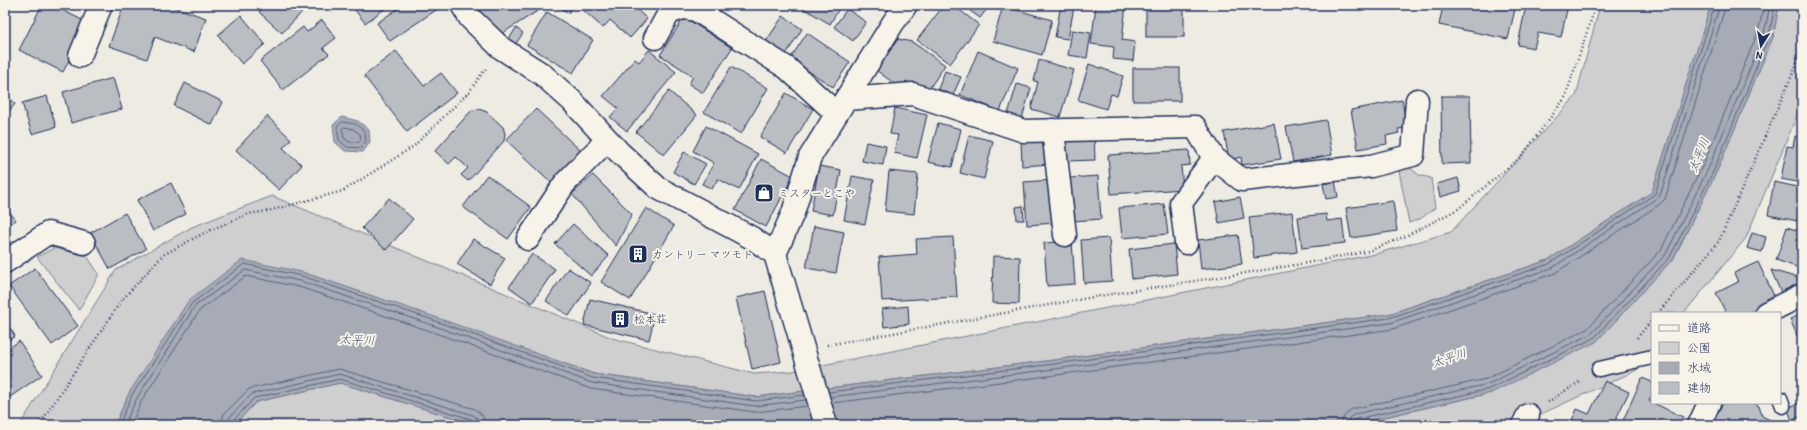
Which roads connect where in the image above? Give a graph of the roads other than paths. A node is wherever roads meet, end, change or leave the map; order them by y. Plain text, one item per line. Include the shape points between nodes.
1 (101, 5) edge
2 (462, 5) edge
3 (906, 5) edge
4 (655, 38) dead end
5 (80, 56) dead end
6 (1417, 100) dead end
7 (841, 106) junction
8 (1052, 130) junction
9 (608, 140) junction
10 (1214, 158) junction
11 (1065, 235) dead end
12 (528, 239) dead end
13 (84, 243) dead end
14 (1186, 243) dead end
15 (776, 254) junction
16 (5, 262) edge
17 (1802, 295) edge
18 (1768, 312) edge
19 (1651, 357) edge
20 (1599, 369) dead end
21 (1710, 404) edge
22 (826, 425) edge
23 (1700, 425) edge

1 - 5 street
2 - 9 street via 470,18 501,48 542,74 572,101
3 - 7 street
4 - 7 street via 669,13 683,8 696,10
6 - 10 street via 1413,155 1371,166 1242,180
7 - 8 street via 913,94 1024,130
7 - 15 street via 810,157 793,213
8 - 10 street via 1195,127
8 - 11 street
9 - 12 street via 565,183
9 - 15 street via 658,188 752,238
10 - 14 street via 1181,203
13 - 16 street via 48,233
15 - 22 street
17 - 18 street
19 - 20 lane
21 - 23 street

